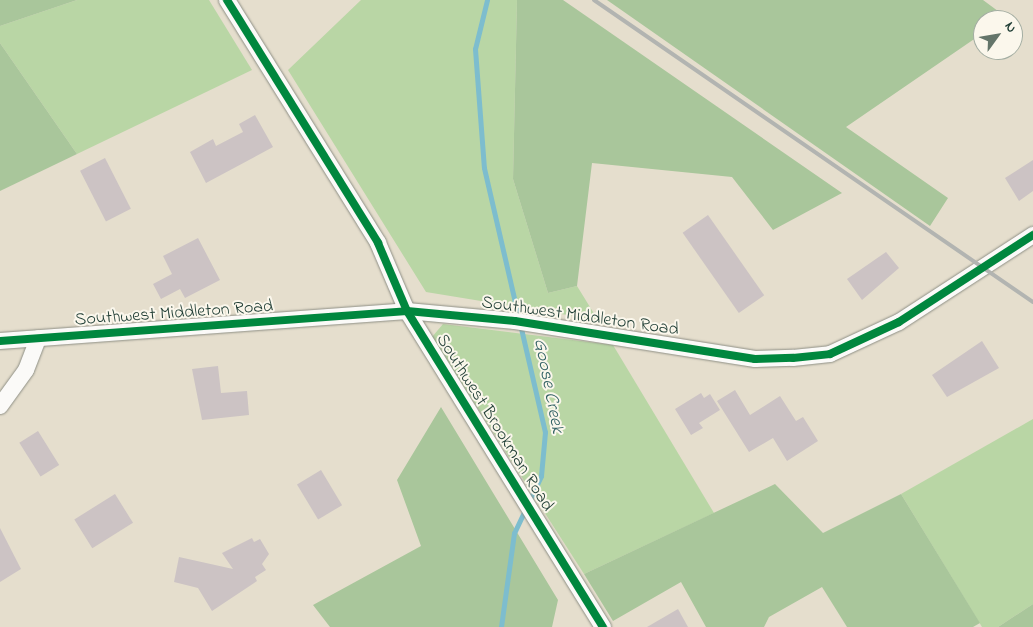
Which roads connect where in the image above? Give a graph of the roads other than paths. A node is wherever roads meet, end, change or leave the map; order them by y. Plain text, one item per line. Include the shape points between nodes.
1 (228, 0) edge
2 (1033, 235) edge
3 (407, 311) junction
4 (38, 338) junction
5 (0, 340) edge
6 (0, 406) edge
7 (603, 627) edge

1 - 3 street, Southwest Brookman Road via 378,243
2 - 3 street, Southwest Middleton Road via 899,322 830,354 756,359 516,321
3 - 4 street, Southwest Middleton Road
3 - 7 street, Southwest Brookman Road
4 - 5 street, Southwest Middleton Road
4 - 6 street via 26,370

